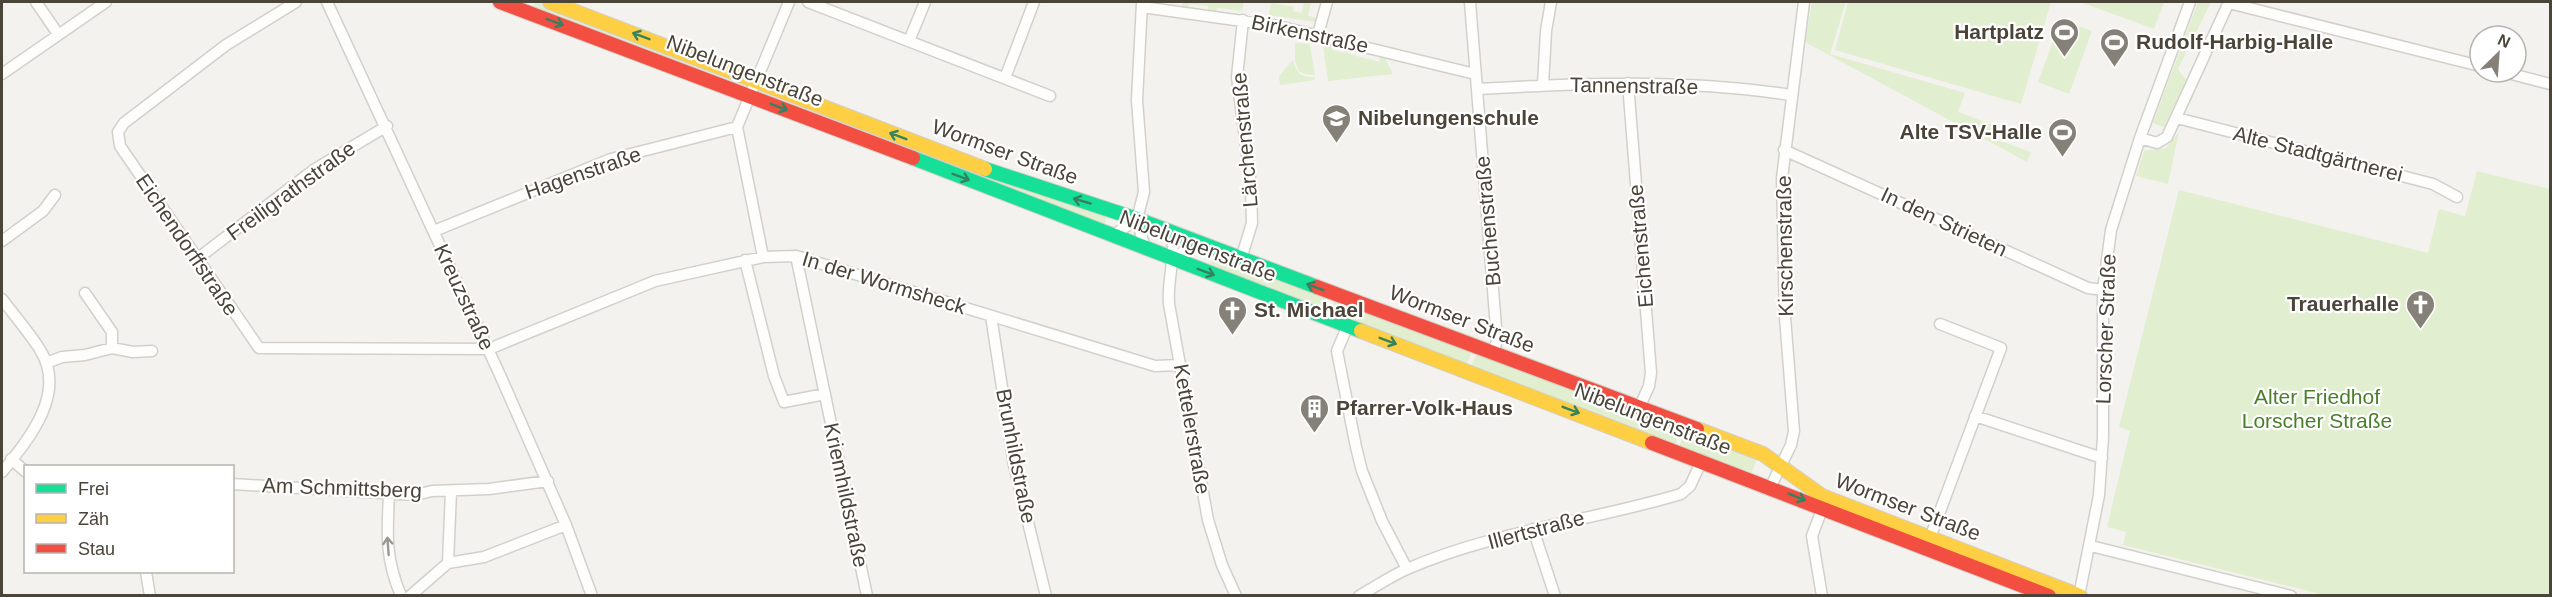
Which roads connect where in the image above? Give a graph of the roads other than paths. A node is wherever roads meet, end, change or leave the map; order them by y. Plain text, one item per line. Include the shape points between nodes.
1 (36, 2) edge
2 (106, 2) edge
3 (296, 2) edge
4 (327, 2) edge
5 (500, 2) edge
6 (550, 2) edge
7 (789, 2) edge
8 (808, 2) edge
9 (925, 2) edge
10 (1034, 2) edge
11 (1327, 2) edge
12 (1470, 2) edge
13 (1551, 2) edge
14 (1804, 2) edge
15 (2190, 2) edge
16 (2229, 2) edge
17 (1142, 4) edge
18 (1243, 20) junction
19 (58, 34) junction
20 (1318, 34) junction
21 (909, 41) junction
22 (2468, 63) edge
23 (2, 74) edge
24 (1476, 74) junction
25 (1005, 78) junction
26 (2528, 78) edge
27 (757, 80) junction
28 (1628, 83) junction
29 (2550, 84) edge
30 (1543, 86) junction
31 (1477, 89) junction
32 (750, 95) junction
33 (1791, 95) junction
34 (1050, 96) dead end
35 (2177, 118) junction
36 (387, 126) junction
37 (737, 128) junction
38 (2140, 138) junction
39 (1784, 150) junction
40 (55, 195) dead end
41 (2457, 197) dead end
42 (1137, 219) junction
43 (434, 231) junction
44 (1173, 233) junction
45 (1112, 236) junction
46 (2, 241) edge
47 (1196, 242) junction
48 (1145, 249) junction
49 (796, 256) junction
50 (763, 257) junction
51 (197, 259) junction
52 (1241, 259) junction
53 (745, 260) junction
54 (1174, 260) junction
55 (2103, 290) junction
56 (85, 294) dead end
57 (2, 299) edge
58 (991, 316) junction
59 (1940, 324) dead end
60 (1348, 326) junction
61 (112, 348) junction
62 (489, 349) junction
63 (152, 351) dead end
64 (1493, 353) junction
65 (46, 363) junction
66 (1180, 365) junction
67 (825, 394) junction
68 (1640, 408) junction
69 (1975, 416) junction
70 (2102, 458) junction
71 (11, 459) junction
72 (1702, 460) junction
73 (1781, 464) junction
74 (24, 470) edge
75 (2, 472) edge
76 (548, 481) junction
77 (234, 484) edge
78 (1771, 486) junction
79 (450, 491) junction
80 (389, 494) junction
81 (1825, 503) junction
82 (567, 525) junction
83 (1533, 529) junction
84 (1930, 538) junction
85 (2091, 546) junction
86 (448, 563) junction
87 (1407, 569) junction
88 (146, 573) edge
89 (2080, 595) edge
90 (150, 596) edge
91 (401, 596) edge
92 (410, 596) edge
93 (592, 596) edge
94 (867, 596) edge
95 (1046, 596) edge
96 (1236, 596) edge
97 (1359, 596) edge
98 (1555, 596) edge
99 (1822, 596) edge
100 (2049, 596) edge
101 (2291, 596) edge

1 - 19 street
2 - 19 street
3 - 51 street, Eichendorffstraße via 226,45 124,123 118,132 120,146
4 - 36 street, Kreuzstraße
5 -> 32 street, Nibelungenstraße
27 -> 6 street, Wormser Straße
7 - 27 street
8 - 21 street
9 - 21 street
10 - 25 street
11 - 20 street
12 - 24 street, Buchenstraße
13 - 30 street
14 - 33 street, Kirschenstraße
15 - 38 street, Lorscher Straße
16 - 22 street
16 - 35 street
17 - 18 street, Birkenstraße
17 - 42 street via 1137,100 1144,192
18 - 20 street, Birkenstraße
18 - 52 street, Lärchenstraße via 1238,78 1252,223
19 - 23 street
20 - 24 street, Birkenstraße
21 - 25 street
24 - 31 street, Buchenstraße
25 - 34 street
26 - 29 street
27 - 32 street
42 -> 27 street, Wormser Straße via 1022,183
28 - 30 street, Tannenstraße
28 - 33 street, Tannenstraße
28 - 68 street, Eichenstraße via 1651,373
30 - 31 street, Tannenstraße
31 - 64 street, Buchenstraße via 1497,340
32 - 37 street
32 -> 45 street, Nibelungenstraße
33 - 39 street, Kirschenstraße
35 - 38 street via 2167,137 2157,143
35 - 41 street, Alte Stadtgärtnerei via 2433,184
36 - 43 street, Kreuzstraße
36 - 51 street, Freiligrathstraße via 315,169
37 - 43 street, Hagenstraße via 611,159
37 - 50 street
38 - 55 street, Lorscher Straße via 2112,230
39 - 55 street, In den Strieten via 2088,288
39 - 73 street, Kirschenstraße via 1785,306 1794,431
40 - 46 street via 43,211
42 - 44 street, Wormser Straße
42 - 45 street
42 - 48 street
43 - 62 street, Kreuzstraße
44 - 47 street, Wormser Straße
44 - 54 street, Kettelerstraße
45 - 48 street, Nibelungenstraße
47 - 52 street, Wormser Straße
47 - 54 street
48 - 54 street, Nibelungenstraße
49 - 50 street, In der Wormsheck
49 - 58 street, In der Wormsheck
49 - 67 street, Kriemhildstraße
50 - 53 street, In der Wormsheck
51 - 62 street, Eichendorffstraße via 259,348
64 -> 52 street, Wormser Straße
53 - 62 street, In der Wormsheck via 655,281
53 - 67 street, Kriemhildstraße via 784,402
54 -> 60 street, Nibelungenstraße
54 - 66 street, Kettelerstraße via 1168,296
55 - 70 street, Lorscher Straße
56 - 61 street via 112,332
57 - 65 street
58 - 66 street, In der Wormsheck via 1155,366
58 - 95 street, Brunhildstraße via 1014,465
59 - 69 street via 2001,348
60 -> 72 street, Nibelungenstraße
60 - 87 street via 1337,351 1356,447 1382,521
61 - 63 street
61 - 65 street
62 - 76 street, Kreuzstraße
64 - 68 street, Wormser Straße
65 - 71 street via 50,382 45,407
66 - 96 street, Kettelerstraße via 1208,520
67 - 94 street, Kriemhildstraße
68 - 73 street, Wormser Straße
69 - 70 street
69 - 84 street
70 - 85 street, Lorscher Straße
71 - 74 street
71 - 75 street
72 - 78 street, Nibelungenstraße
72 - 83 street, Illertstraße via 1690,486 1681,494
73 - 78 street, Kirschenstraße
73 - 81 street, Wormser Straße
76 - 79 street, Am Schmittsberg
76 - 82 street, Kreuzstraße
77 - 80 street, Am Schmittsberg
78 -> 81 street, Nibelungenstraße
79 - 80 street, Am Schmittsberg
79 - 86 street, Am Schmittsberg
91 -> 80 street via 386,547
81 - 84 street, Wormser Straße
81 - 99 street via 1812,536
81 - 100 street, Nibelungenstraße
82 - 86 street via 484,557
82 - 93 street, Kreuzstraße
83 - 87 street, Illertstraße
83 - 98 street
84 - 89 street, Wormser Straße
85 - 89 street, Lorscher Straße
85 - 101 street
86 - 92 street
87 - 97 street, Illertstraße
88 - 90 street

